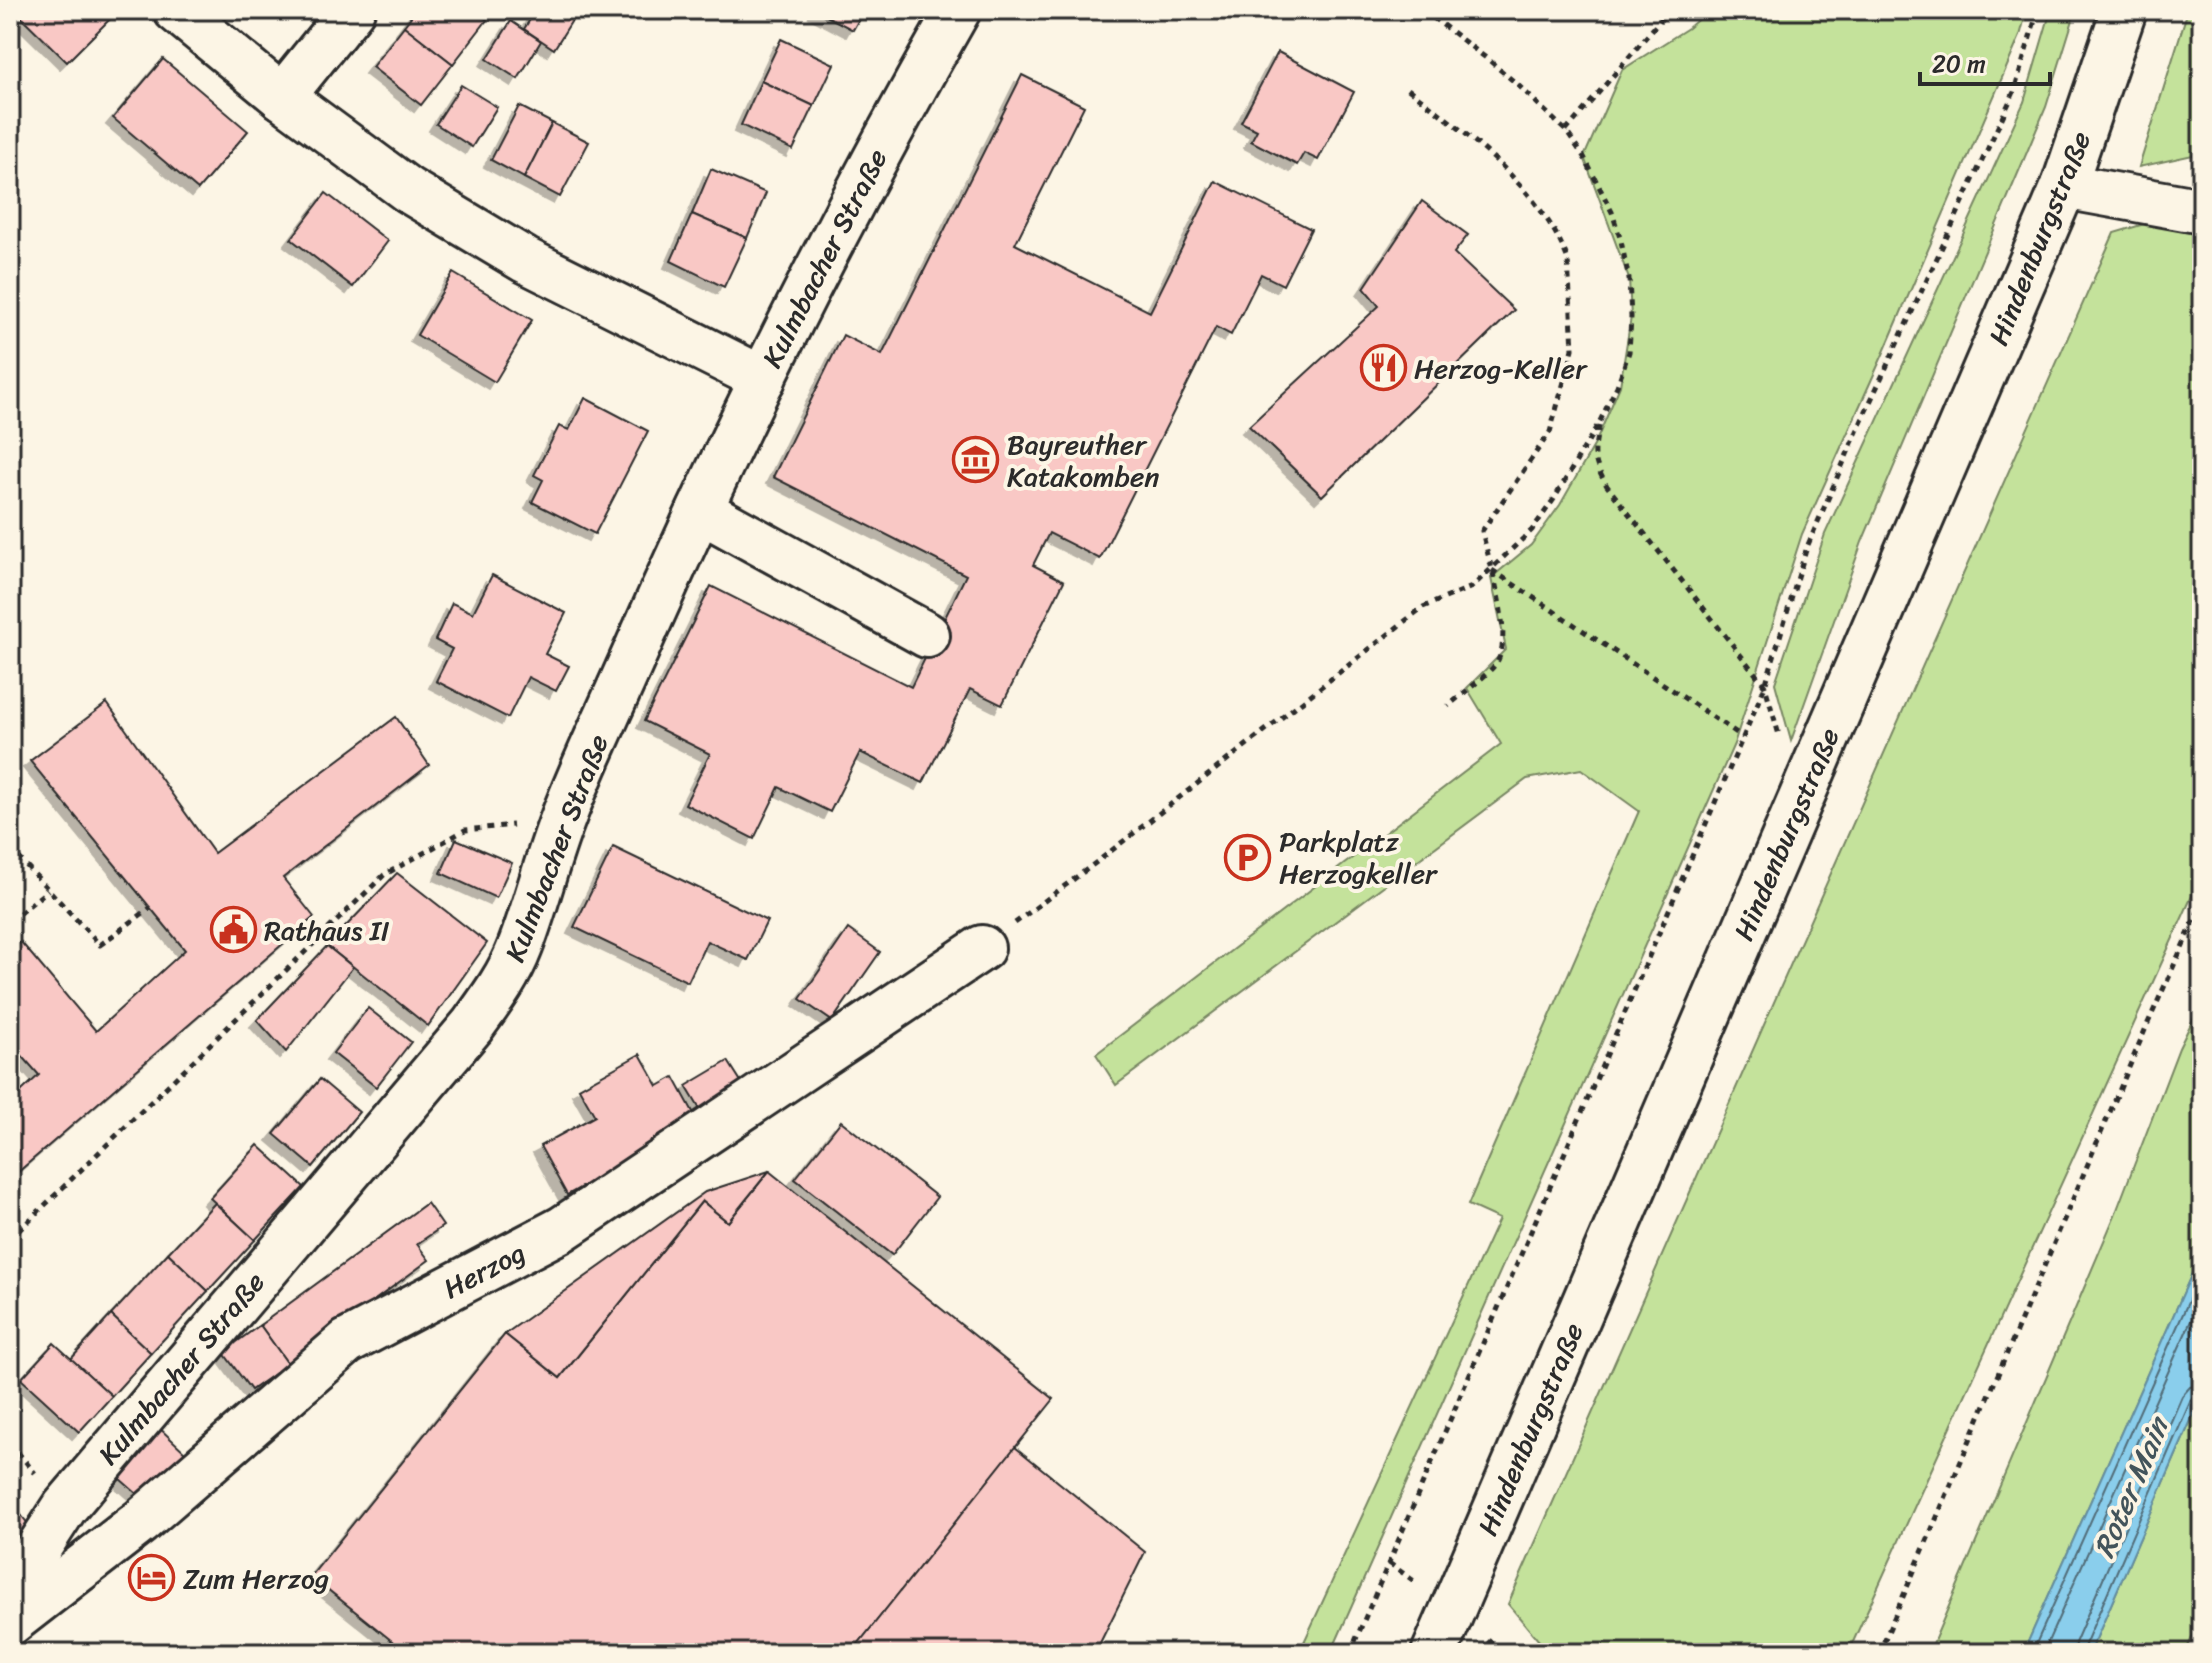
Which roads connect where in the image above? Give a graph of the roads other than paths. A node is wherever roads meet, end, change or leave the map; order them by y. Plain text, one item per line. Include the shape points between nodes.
1 (176, 10) edge
2 (352, 10) edge
3 (958, 10) edge
4 (2124, 10) edge
5 (282, 97) junction
6 (2064, 186) junction
7 (2202, 211) edge
8 (763, 379) junction
9 (700, 510) junction
10 (927, 635) dead end
11 (982, 948) road end
12 (10, 1592) edge
13 (10, 1623) edge
14 (1434, 1653) edge

1 - 5 street
2 - 5 street
3 - 8 street, Kulmbacher Straße via 879,150
4 - 6 street, Hindenburgstraße
5 - 8 street via 408,190 525,260
6 - 7 street
6 - 14 street, Hindenburgstraße
8 - 9 street, Kulmbacher Straße
9 - 10 street
9 - 12 street, Kulmbacher Straße via 562,820 519,949 499,989 65,1507
11 - 13 street, Herzog via 562,1229 347,1342 140,1522

